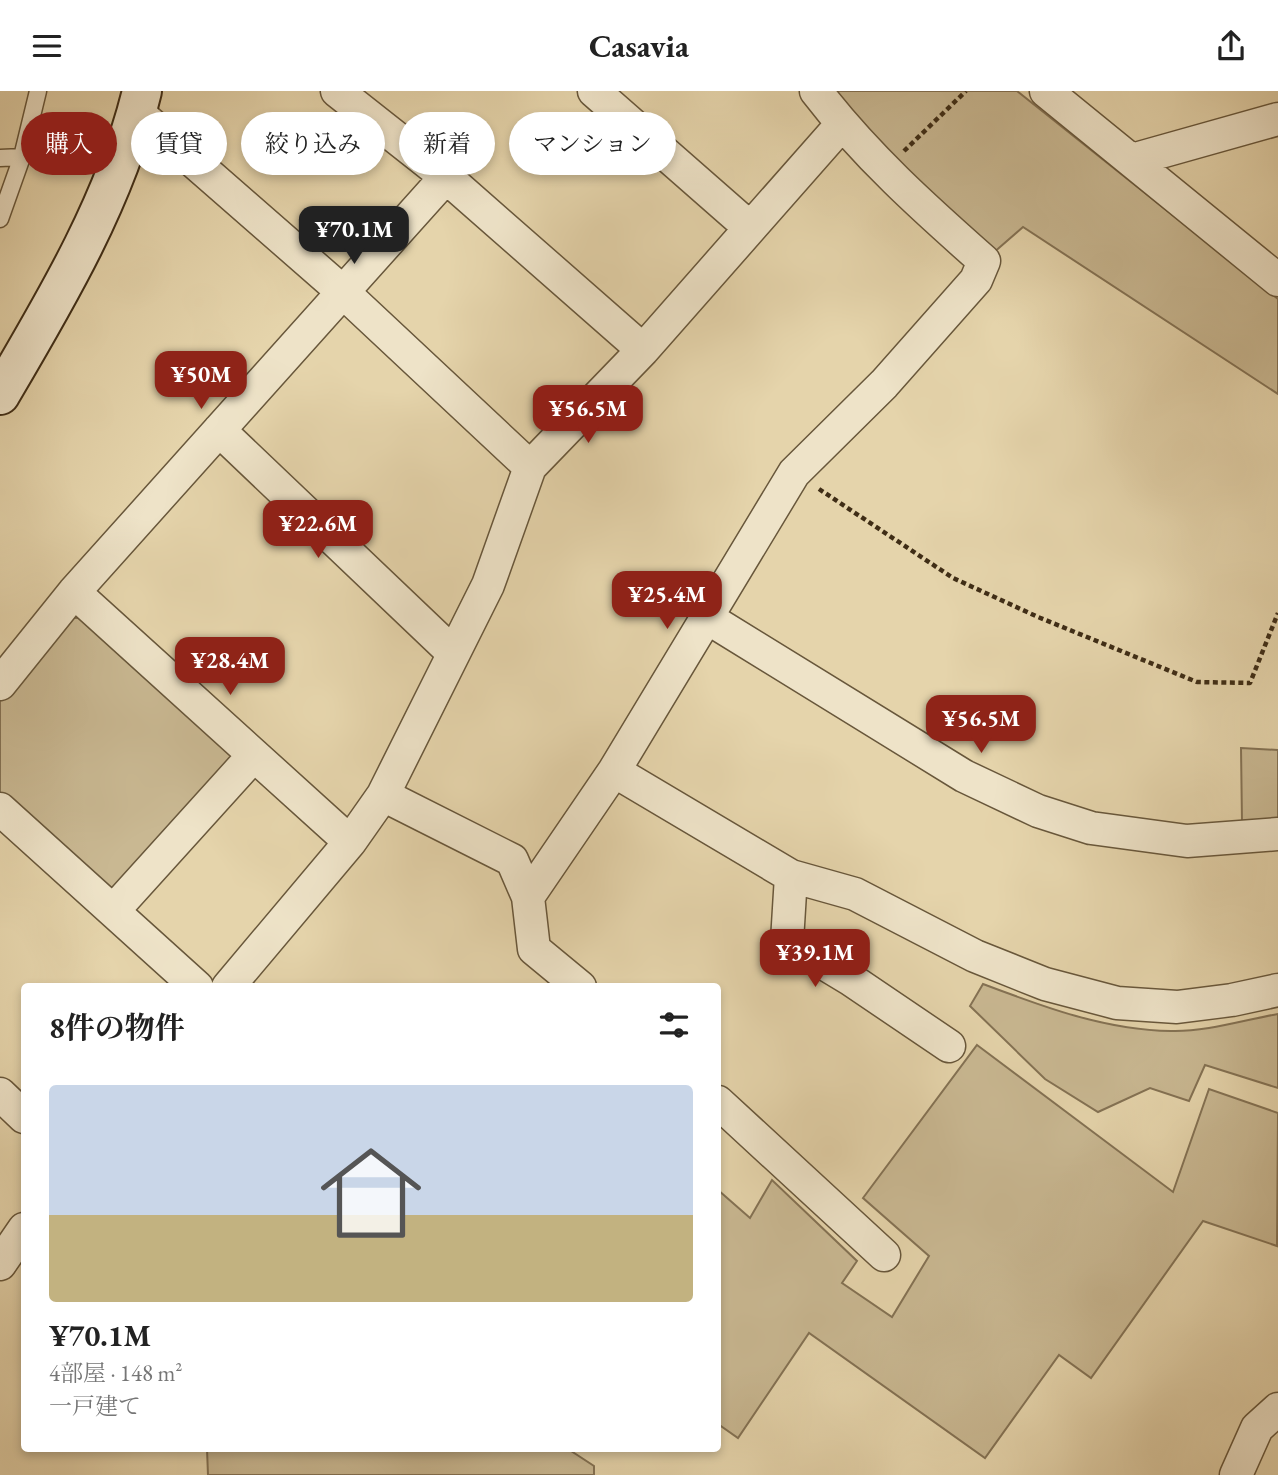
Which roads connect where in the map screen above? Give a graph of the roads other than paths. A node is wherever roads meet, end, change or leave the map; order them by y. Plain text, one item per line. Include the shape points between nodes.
1 (38, 91) edge
2 (337, 91) edge
3 (594, 91) edge
4 (816, 91) edge
5 (1046, 91) edge
6 (139, 102) edge
7 (33, 112) edge
8 (1278, 120) edge
9 (842, 124) junction
10 (21, 157) edge
11 (0, 158) edge
12 (21, 160) edge
13 (1132, 160) junction
14 (446, 177) junction
15 (0, 219) edge
16 (749, 227) junction
17 (1276, 276) edge
18 (343, 292) junction
19 (643, 350) junction
20 (0, 395) edge
21 (219, 430) junction
22 (530, 467) junction
23 (74, 592) junction
24 (706, 617) junction
25 (452, 652) junction
26 (0, 684) edge
27 (254, 755) junction
28 (614, 771) junction
29 (383, 795) junction
30 (0, 809) edge
31 (1278, 834) edge
32 (350, 842) junction
33 (791, 876) junction
34 (528, 897) junction
35 (113, 911) junction
36 (193, 983) edge
37 (231, 983) edge
38 (575, 983) edge
39 (1278, 990) edge
40 (949, 1046) dead end
41 (0, 1094) edge
42 (721, 1105) edge
43 (21, 1114) edge
44 (21, 1233) edge
45 (884, 1255) dead end
46 (0, 1263) edge
47 (1278, 1409) edge
48 (1236, 1475) edge

1 - 7 lane
2 - 14 street
3 - 16 street
4 - 9 street
5 - 13 street
6 - 18 street
6 - 20 street via 100,209 47,315
8 - 13 street
9 - 16 street
9 - 24 street via 984,261 976,280 884,384 794,473
10 - 11 lane
12 - 15 lane
13 - 17 street
14 - 18 street
14 - 19 street
16 - 19 street
18 - 21 street
18 - 22 street
19 - 22 street
21 - 23 street
21 - 25 street
22 - 25 street via 488,585
23 - 26 street
23 - 27 street
24 - 28 street
24 - 31 street via 964,776 1038,811 1091,828 1186,841
25 - 29 street
27 - 32 street
27 - 35 street
28 - 33 street
28 - 34 street
29 - 32 street
29 - 34 street via 512,860
30 - 35 street
32 - 37 street
33 - 39 street via 855,894 975,956 1045,984 1117,1003 1177,1007
33 - 40 street via 787,941
34 - 38 street via 534,949
35 - 36 street
41 - 43 street
42 - 45 street
44 - 46 street
47 - 48 street via 1257,1428

